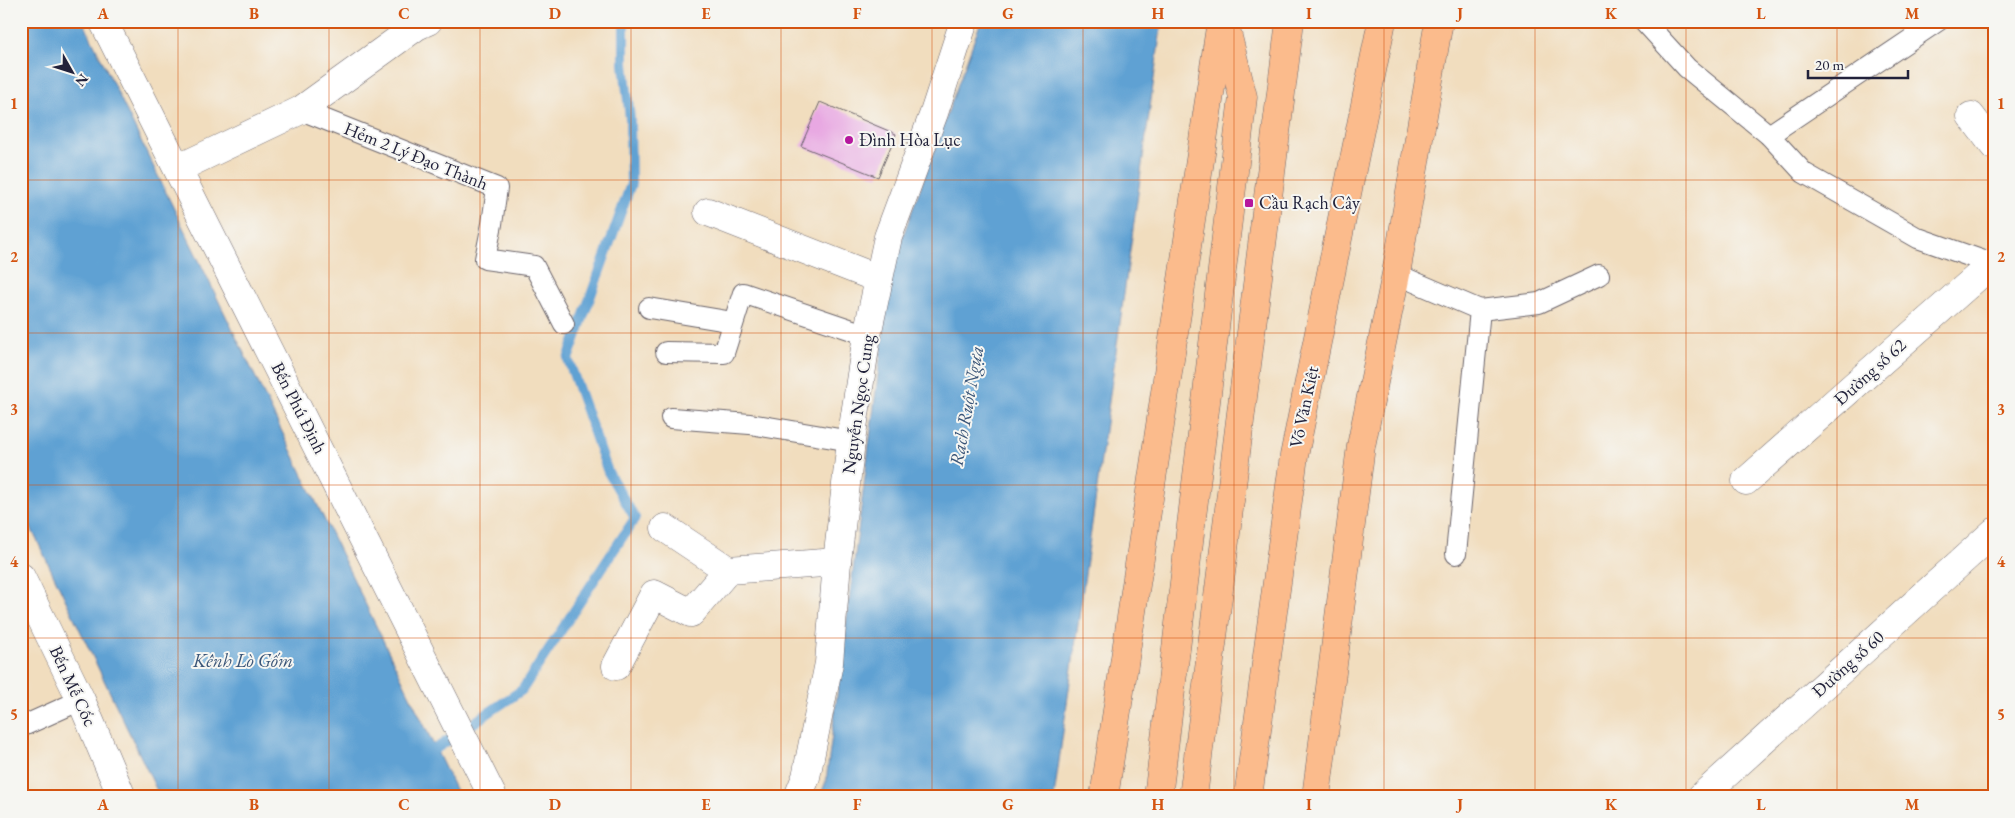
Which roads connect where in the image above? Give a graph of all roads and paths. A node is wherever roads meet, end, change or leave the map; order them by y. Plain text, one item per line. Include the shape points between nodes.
1 (103, 21) edge
2 (428, 21) edge
3 (964, 21) edge
4 (1222, 21) edge
5 (1290, 21) edge
6 (1382, 21) edge
7 (1396, 21) edge
8 (1439, 21) edge
9 (1644, 21) edge
10 (1938, 21) edge
11 (1375, 63) junction
12 (301, 110) junction
13 (1971, 116) dead end
14 (1770, 135) junction
15 (1994, 146) edge
16 (179, 168) junction
17 (708, 212) dead end
18 (1993, 263) edge
19 (1396, 274) junction
20 (1599, 275) dead end
21 (879, 279) junction
22 (649, 308) dead end
23 (1480, 310) junction
24 (734, 322) junction
25 (564, 324) dead end
26 (867, 335) junction
27 (666, 352) dead end
28 (671, 418) dead end
29 (851, 441) junction
30 (1746, 482) dead end
31 (665, 528) dead end
32 (1994, 532) edge
33 (1456, 554) dead end
34 (837, 562) junction
35 (728, 570) junction
36 (21, 577) edge
37 (616, 666) dead end
38 (81, 700) junction
39 (21, 727) edge
40 (122, 797) edge
41 (493, 797) edge
42 (798, 797) edge
43 (1104, 797) edge
44 (1158, 797) edge
45 (1192, 797) edge
46 (1248, 797) edge
47 (1316, 797) edge
48 (1702, 797) edge

1 - 16 street, Bến Phú Định
2 - 12 street
3 - 21 street, Nguyễn Ngọc Cung via 888,237
4 - 43 main road
4 - 44 main road via 1243,97
5 - 45 main road
6 - 11 main road, Võ Văn Kiệt
7 - 11 main road
8 - 19 main road
9 - 14 lane via 1687,68
10 - 14 lane
11 - 46 main road, Võ Văn Kiệt via 1294,456
12 - 16 street
12 - 25 lane, Hẻm 2 Lý Đạo Thành via 497,188 485,259 534,266
13 - 15 street
14 - 18 lane via 1804,174 1918,238
16 - 41 street, Bến Phú Định
17 - 21 street
18 - 30 street, Đường số 62
19 - 23 lane
19 - 47 main road via 1361,446
20 - 23 lane via 1539,303
21 - 26 street, Nguyễn Ngọc Cung
22 - 24 lane
23 - 33 lane
24 - 26 lane via 743,293
24 - 27 lane via 724,353
26 - 29 street, Nguyễn Ngọc Cung
28 - 29 lane via 750,424
29 - 34 street, Nguyễn Ngọc Cung
31 - 35 street
32 - 48 street, Đường số 60
34 - 35 street
34 - 42 street, Nguyễn Ngọc Cung via 829,663 806,777
35 - 37 street via 691,613 654,594
36 - 38 street, Bến Mễ Cốc
38 - 39 lane
38 - 40 street, Bến Mễ Cốc

